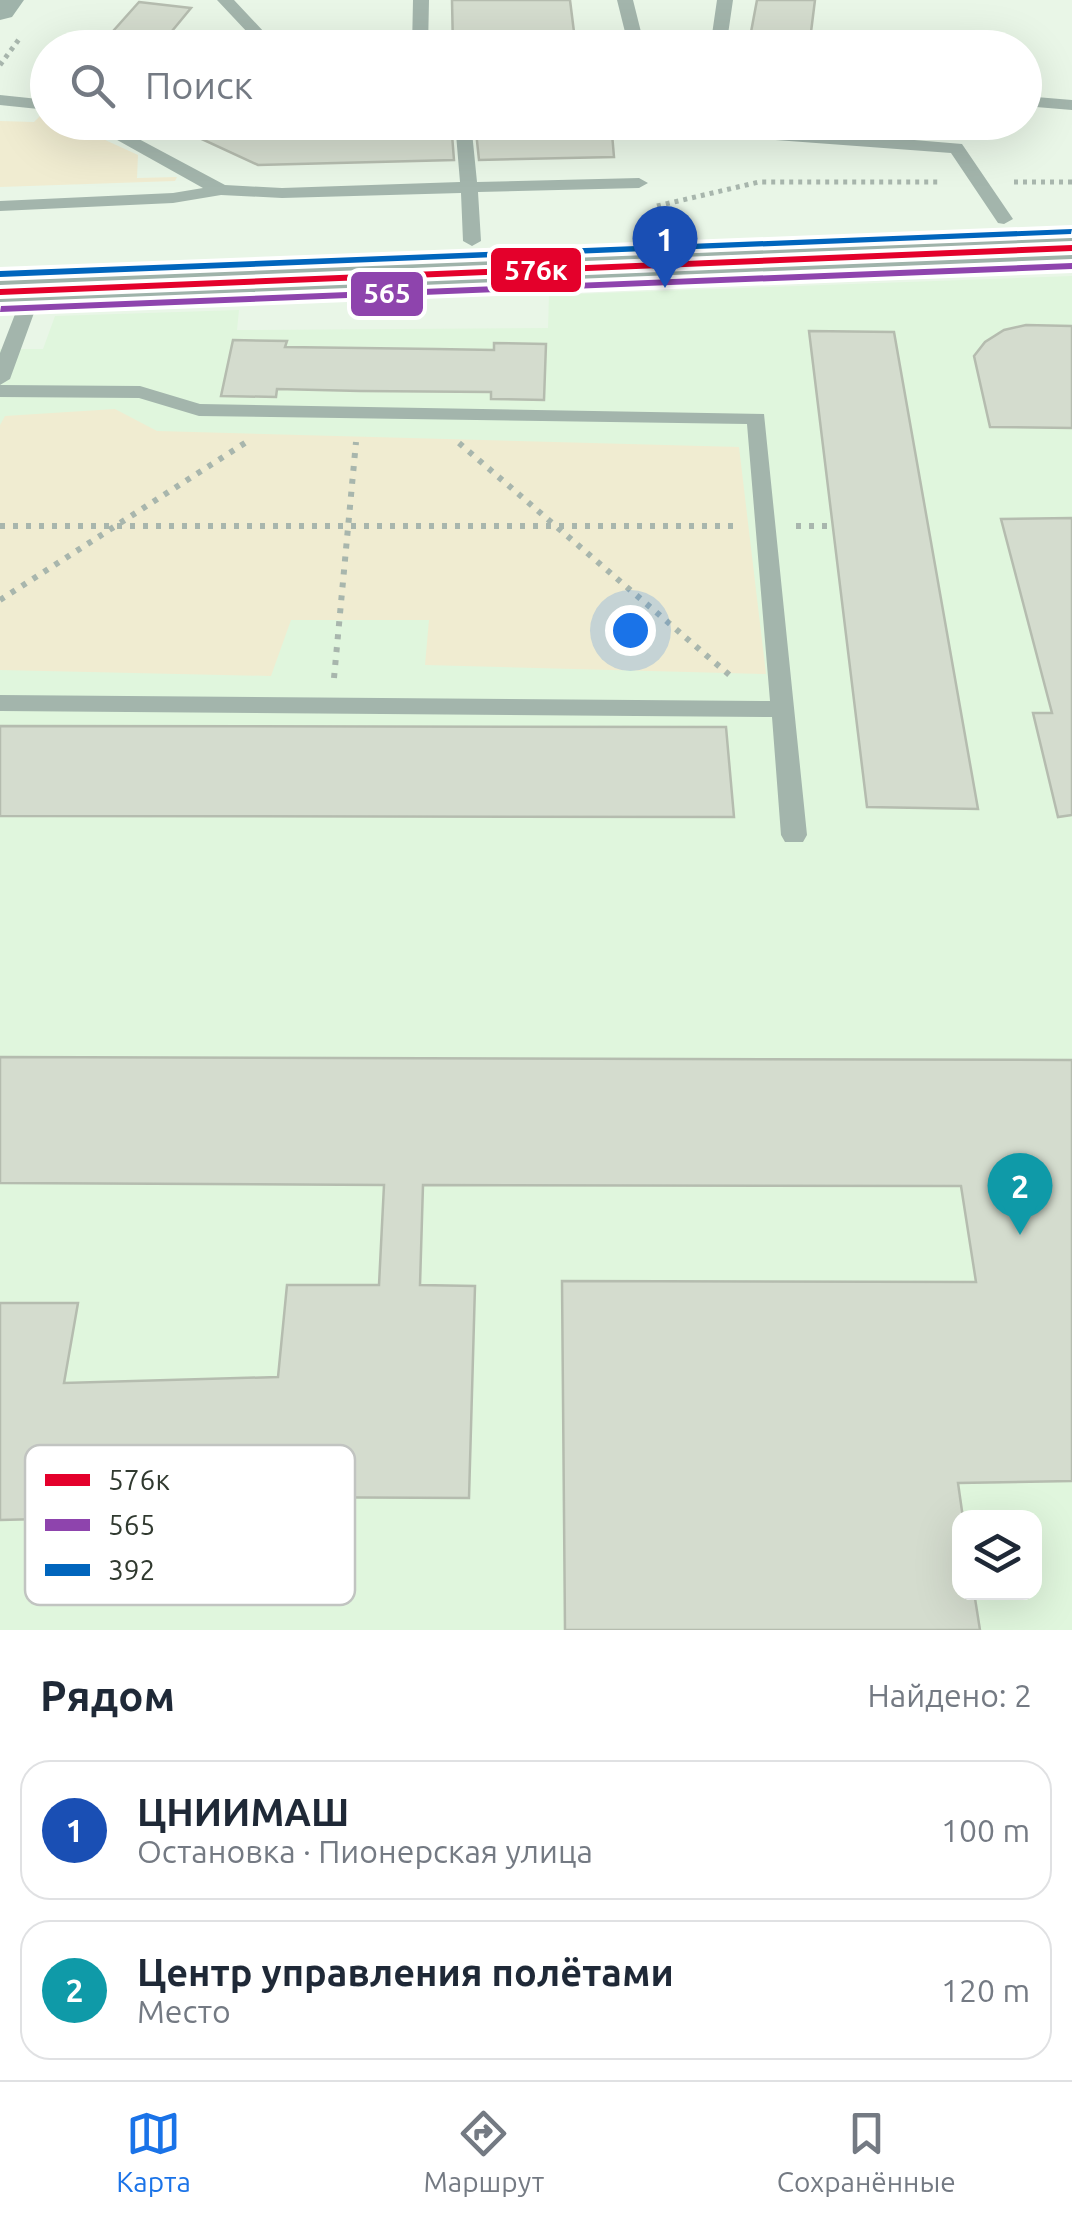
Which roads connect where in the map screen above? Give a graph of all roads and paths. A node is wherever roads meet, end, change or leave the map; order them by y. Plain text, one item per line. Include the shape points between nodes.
1 (7, 0) edge
2 (225, 0) edge
3 (421, 0) edge
4 (625, 0) edge
5 (726, 0) edge
6 (0, 10) edge
7 (253, 30) edge
8 (420, 30) edge
9 (632, 30) edge
10 (721, 30) edge
11 (0, 100) edge
12 (30, 102) edge
13 (1042, 102) edge
14 (1072, 105) edge
15 (127, 140) edge
16 (465, 140) edge
17 (840, 140) edge
18 (895, 140) edge
19 (894, 144) junction
20 (978, 182) junction
21 (1072, 182) edge
22 (639, 183) dead end
23 (469, 187) junction
24 (220, 190) junction
25 (0, 206) edge
26 (641, 207) dead end
27 (1072, 216) edge
28 (1004, 219) junction
29 (472, 240) junction
30 (1072, 248) edge
31 (0, 260) edge
32 (16, 292) edge
33 (0, 379) edge
34 (0, 391) edge
35 (295, 412) junction
36 (358, 412) junction
37 (425, 413) junction
38 (0, 526) edge
39 (112, 526) junction
40 (348, 526) junction
41 (554, 526) junction
42 (768, 526) junction
43 (833, 526) dead end
44 (0, 600) edge
45 (0, 703) edge
46 (331, 705) junction
47 (776, 709) junction
48 (794, 835) dead end

1 - 6 main road
2 - 7 lane
3 - 8 lane
4 - 9 lane
5 - 10 lane
11 - 12 lane
13 - 14 lane
15 - 24 lane
16 - 23 lane
17 - 19 lane
18 - 19 lane
19 - 20 lane via 956,148
20 - 21 path
20 - 26 path via 759,182
20 - 28 lane
22 - 23 lane
23 - 24 lane
23 - 29 lane
24 - 25 lane
27 - 28 main road
28 - 29 main road
29 - 31 main road
30 - 32 main road
32 - 33 lane
34 - 35 lane via 140,392 199,410
35 - 36 lane
35 - 39 path
36 - 37 lane
36 - 40 path
37 - 41 path
37 - 42 lane via 758,418
38 - 39 path
39 - 40 path
39 - 44 path
40 - 41 path
40 - 46 path
41 - 42 path
41 - 47 path
42 - 43 path
42 - 47 lane
45 - 46 lane
46 - 47 lane
47 - 48 lane

